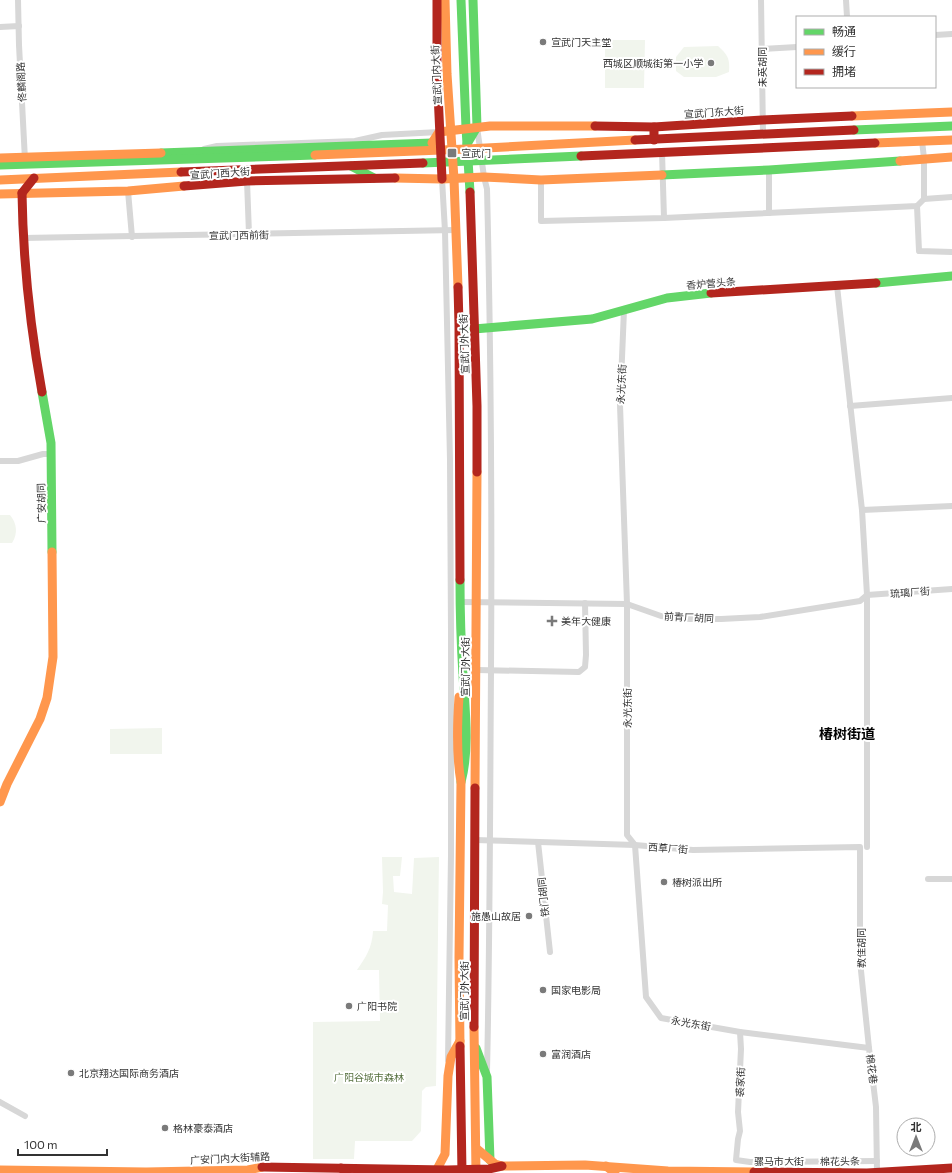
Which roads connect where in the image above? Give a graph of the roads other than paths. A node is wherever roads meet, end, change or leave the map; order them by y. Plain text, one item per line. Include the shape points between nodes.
1 (18, 0) edge
2 (437, 0) edge
3 (445, 0) edge
4 (461, 0) edge
5 (472, 0) edge
6 (762, 0) edge
7 (846, 0) edge
8 (846, 16) edge
9 (19, 26) junction
10 (0, 27) edge
11 (952, 34) edge
12 (936, 35) edge
13 (796, 47) edge
14 (762, 48) junction
15 (952, 112) edge
16 (762, 120) junction
17 (952, 126) edge
18 (478, 127) junction
19 (654, 127) junction
20 (466, 128) junction
21 (450, 130) junction
22 (439, 132) junction
23 (763, 134) junction
24 (654, 140) junction
25 (952, 140) edge
26 (922, 141) junction
27 (432, 143) junction
28 (467, 147) junction
29 (440, 150) junction
30 (451, 150) junction
31 (662, 152) junction
32 (194, 155) junction
33 (952, 157) edge
34 (0, 158) edge
35 (924, 158) junction
36 (25, 160) junction
37 (453, 162) junction
38 (469, 162) junction
39 (441, 163) junction
40 (0, 165) edge
41 (351, 166) junction
42 (248, 169) junction
43 (769, 170) junction
44 (662, 174) junction
45 (484, 177) junction
46 (34, 178) junction
47 (374, 178) junction
48 (470, 178) junction
49 (454, 179) junction
50 (0, 180) edge
51 (442, 180) junction
52 (541, 180) junction
53 (247, 181) junction
54 (128, 191) junction
55 (0, 194) edge
56 (22, 194) junction
57 (952, 197) edge
58 (924, 199) junction
59 (917, 206) junction
60 (769, 213) junction
61 (664, 218) junction
62 (456, 230) junction
63 (445, 231) junction
64 (249, 234) junction
65 (132, 237) junction
66 (23, 238) junction
67 (952, 252) edge
68 (952, 276) edge
69 (837, 286) junction
70 (624, 310) junction
71 (491, 328) junction
72 (474, 329) junction
73 (952, 398) edge
74 (850, 406) junction
75 (51, 454) junction
76 (0, 461) edge
77 (952, 506) edge
78 (862, 510) junction
79 (952, 589) edge
80 (867, 595) junction
81 (460, 602) junction
82 (476, 602) junction
83 (492, 602) junction
84 (585, 603) junction
85 (627, 604) junction
86 (476, 670) junction
87 (491, 670) junction
88 (3, 783) edge
89 (0, 802) edge
90 (475, 840) junction
91 (490, 840) junction
92 (538, 842) junction
93 (635, 845) junction
94 (864, 847) junction
95 (928, 879) dead end
96 (952, 879) edge
97 (550, 952) dead end
98 (740, 1032) junction
99 (460, 1041) junction
100 (475, 1046) junction
101 (869, 1048) junction
102 (448, 1076) junction
103 (487, 1077) junction
104 (0, 1102) edge
105 (25, 1116) dead end
106 (740, 1132) joint
107 (476, 1149) junction
108 (490, 1160) junction
109 (877, 1160) junction
110 (502, 1166) junction
111 (606, 1166) junction
112 (437, 1168) edge
113 (952, 1168) edge
114 (0, 1170) edge
115 (344, 1171) edge
116 (462, 1171) edge
117 (477, 1171) edge
118 (765, 1172) edge
119 (877, 1172) junction
120 (615, 1173) edge
121 (839, 1173) edge

1 - 9 street, 佟麟阁路
2 - 22 street
3 - 21 street, 宣武门内大街
4 - 20 street
5 - 18 street
6 - 14 street, 未英胡同
7 - 8 street
9 - 10 street
9 - 36 street, 佟麟阁路
11 - 12 street
13 - 14 street
14 - 16 street, 未英胡同
15 - 16 street, 宣武门东大街
16 - 19 street, 宣武门东大街
16 - 23 street, 未英胡同
17 - 23 street
18 - 19 street, 宣武门东大街
18 - 20 street, 宣武门东大街
18 - 28 street
18 - 45 street
19 - 24 street
20 - 21 street, 宣武门东大街
20 - 28 street, 宣武门外大街
21 - 22 street, 宣武门东大街
21 - 30 street, 宣武门内大街
22 - 27 street
22 - 29 street
22 - 32 street, 宣武门西大街 via 382,136 355,141 216,146
23 - 24 street
24 - 28 street, 宣武门西大街
25 - 26 street
26 - 31 street
26 - 35 street
27 - 29 street
27 - 32 street, 宣武门西大街
28 - 30 street, 宣武门西大街
28 - 38 street, 宣武门外大街
29 - 30 street, 宣武门西大街
29 - 32 street, 宣武门西大街
29 - 39 street
30 - 37 street, 宣武门内大街
31 - 38 street, 宣武门西大街
31 - 44 street
32 - 36 street, 宣武门西大街
33 - 35 street
34 - 36 street, 宣武门西大街
35 - 43 street
35 - 58 street
36 - 40 street, 宣武门西大街
37 - 38 street, 宣武门西大街
37 - 39 street, 宣武门西大街
37 - 49 street, 宣武门外大街
38 - 48 street, 宣武门外大街
39 - 41 street, 宣武门西大街
39 - 51 street
41 - 42 street, 宣武门西大街
41 - 47 street
42 - 46 street, 宣武门西大街
42 - 53 street
43 - 44 street
43 - 60 street
44 - 52 street
44 - 61 street
45 - 48 street, 宣武门西大街
45 - 52 street
45 - 71 street via 487,189
46 - 50 street, 宣武门西大街
46 - 56 street
47 - 51 street, 宣武门西大街
47 - 53 street, 宣武门西大街
48 - 49 street, 宣武门西大街
48 - 72 street, 宣武门外大街
49 - 51 street, 宣武门西大街
49 - 62 street, 宣武门外大街
51 - 63 street
52 - 61 street via 541,221
53 - 54 street, 宣武门西大街
53 - 64 street
54 - 56 street, 宣武门西大街
54 - 65 street
55 - 56 street, 宣武门西大街
56 - 66 street, 广安胡同
57 - 58 street
58 - 59 street
59 - 60 street
59 - 67 street via 919,251
60 - 61 street
62 - 63 street, 宣武门西前街
62 - 81 street, 宣武门外大街
63 - 64 street, 宣武门西前街
63 - 102 street via 450,460 451,697
64 - 65 street, 宣武门西前街
65 - 66 street, 宣武门西前街
66 - 75 street, 广安胡同 via 27,290
68 - 69 street, 香炉营头条
69 - 70 street, 香炉营头条 via 674,297
69 - 74 street, 教佳胡同
70 - 71 street, 香炉营头条 via 592,319
70 - 85 street, 永光东街 via 620,405
71 - 72 street, 香炉营头条
71 - 83 street
72 - 82 street, 宣武门外大街 via 477,406
73 - 74 street
74 - 78 street, 教佳胡同
75 - 76 street via 18,461
75 - 88 street, 广安胡同 via 54,641 52,677 40,719
77 - 78 street
78 - 80 street, 教佳胡同
79 - 80 street, 琉璃厂街
80 - 85 street, 前青厂胡同 via 860,601 752,618 690,619 661,616
80 - 94 street, 教佳胡同
81 - 82 street, 前青厂胡同
81 - 99 street, 宣武门外大街 via 466,724 461,782
82 - 83 street, 前青厂胡同
82 - 86 street, 宣武门外大街
83 - 84 street, 前青厂胡同
83 - 87 street
84 - 85 street, 前青厂胡同
84 - 87 street via 585,667 579,672
85 - 93 street, 永光东街 via 627,835
86 - 87 street
86 - 90 street, 宣武门外大街
87 - 91 street
88 - 89 street, 广安胡同
90 - 91 street, 西草厂街
90 - 100 street, 宣武门外大街
91 - 92 street, 西草厂街
91 - 103 street
92 - 93 street, 西草厂街
92 - 97 street, 铁门胡同
93 - 94 street, 西草厂街 via 693,850
93 - 98 street, 永光东街 via 646,997 661,1018
94 - 101 street, 教佳胡同 via 860,961
95 - 96 street
98 - 101 street, 棉花巷
98 - 106 street, 裘家街
99 - 102 street via 451,1058
99 - 116 street, 宣武门外大街
100 - 103 street
100 - 107 street, 宣武门外大街
101 - 109 street, 棉花巷 via 876,1107
102 - 112 street via 445,1154
103 - 108 street
104 - 105 street
106 - 109 street, 棉花头条 via 736,1160
107 - 108 street
107 - 117 street, 宣武门外大街
108 - 110 street
109 - 119 street, 棉花巷
110 - 111 street, 骡马市大街
110 - 117 street
111 - 118 street, 骡马市大街 via 668,1171
111 - 120 street
112 - 115 street, 广安门内大街辅路
112 - 116 street, 广安门内大街辅路
113 - 119 street, 骡马市大街
114 - 115 street, 广安门内大街辅路 via 146,1172 228,1171 264,1167
116 - 117 street, 广安门内大街辅路
118 - 121 street, 骡马市大街
119 - 121 street, 骡马市大街

